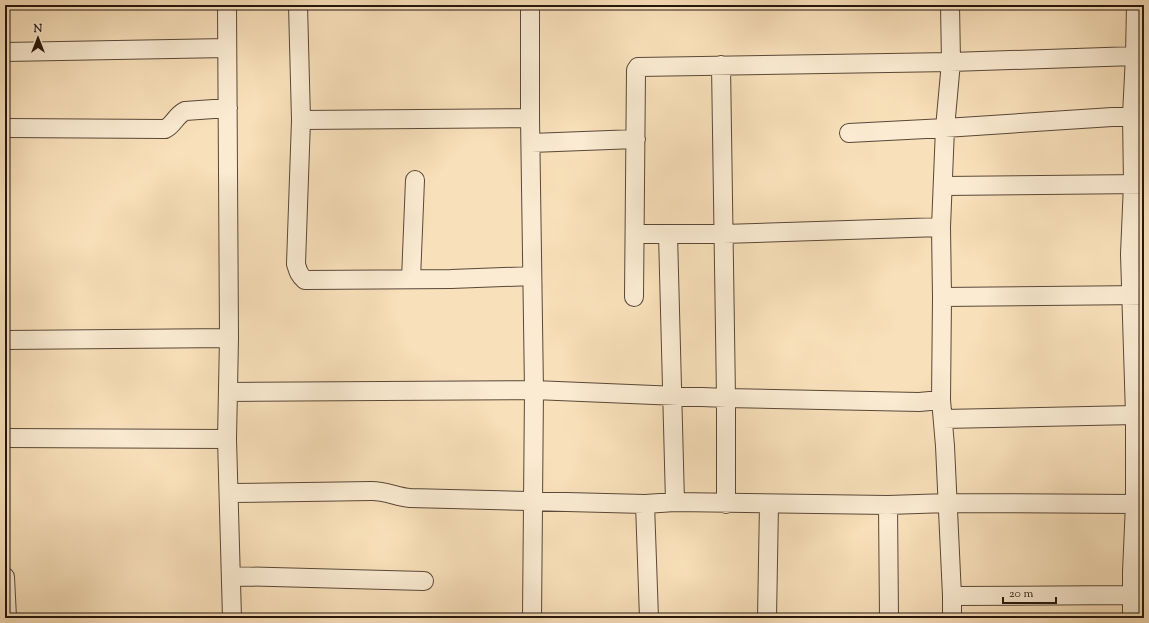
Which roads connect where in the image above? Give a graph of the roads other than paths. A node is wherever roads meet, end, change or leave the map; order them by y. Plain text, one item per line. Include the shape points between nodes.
1 (227, 5) edge
2 (298, 5) edge
3 (530, 5) edge
4 (950, 5) edge
5 (1136, 5) edge
6 (227, 48) junction
7 (5, 52) edge
8 (1135, 56) junction
9 (951, 62) junction
10 (721, 65) junction
11 (228, 108) junction
12 (1138, 115) edge
13 (530, 118) junction
14 (301, 120) junction
15 (5, 128) edge
16 (945, 128) junction
17 (849, 133) dead end
18 (636, 139) junction
19 (531, 143) junction
20 (415, 180) dead end
21 (1138, 184) edge
22 (944, 186) junction
23 (941, 227) junction
24 (635, 234) junction
25 (668, 234) junction
26 (723, 234) junction
27 (532, 276) junction
28 (411, 279) junction
29 (1138, 296) edge
30 (634, 297) dead end
31 (942, 297) junction
32 (229, 338) junction
33 (5, 340) edge
34 (534, 390) junction
35 (228, 392) junction
36 (672, 396) junction
37 (726, 398) junction
38 (941, 400) junction
39 (1135, 415) junction
40 (943, 419) junction
41 (5, 438) edge
42 (227, 439) junction
43 (230, 493) junction
44 (533, 501) junction
45 (675, 502) junction
46 (948, 503) junction
47 (645, 504) junction
48 (726, 504) junction
49 (769, 504) junction
50 (1135, 504) junction
51 (888, 505) junction
52 (231, 576) junction
53 (5, 577) edge
54 (424, 581) dead end
55 (1132, 595) junction
56 (952, 596) junction
57 (7, 618) edge
58 (232, 618) edge
59 (532, 618) edge
60 (649, 618) edge
61 (767, 618) edge
62 (890, 618) edge
63 (952, 618) edge
64 (1132, 618) edge

1 - 6 street
2 - 14 street
3 - 13 street
4 - 9 street
5 - 8 street
6 - 7 street
6 - 11 street
8 - 9 street
8 - 12 street
9 - 10 street
9 - 16 street
10 - 18 street via 638,67
10 - 26 street
11 - 15 street via 179,114 170,127 165,129
11 - 32 street
12 - 16 street
12 - 21 street
13 - 14 street
13 - 19 street
14 - 28 street via 296,264 298,272 305,280
16 - 17 street
16 - 22 street
18 - 19 street
18 - 24 street
19 - 27 street
20 - 28 street
21 - 22 street
21 - 29 street via 1130,254
22 - 23 street
23 - 26 street
23 - 31 street
24 - 25 street
24 - 30 street
25 - 26 street
25 - 36 street
26 - 37 street
27 - 28 street
27 - 34 street
29 - 31 street
29 - 39 street
31 - 38 street
32 - 33 street
32 - 35 street
34 - 35 street
34 - 36 street
34 - 44 street
35 - 42 street
36 - 37 street
36 - 45 street
37 - 38 street via 919,402
37 - 48 street
38 - 40 street
39 - 40 street
39 - 50 street
40 - 46 street
41 - 42 street
42 - 43 street
43 - 44 street via 372,490 410,498
43 - 52 street
44 - 47 street
44 - 59 street
45 - 47 street
45 - 48 street
46 - 50 street
46 - 51 street
46 - 56 street
47 - 60 street
48 - 49 street
49 - 51 street
49 - 61 street
50 - 55 street
51 - 62 street
52 - 54 street
52 - 58 street
53 - 57 street
55 - 56 street
55 - 64 street
56 - 63 street

